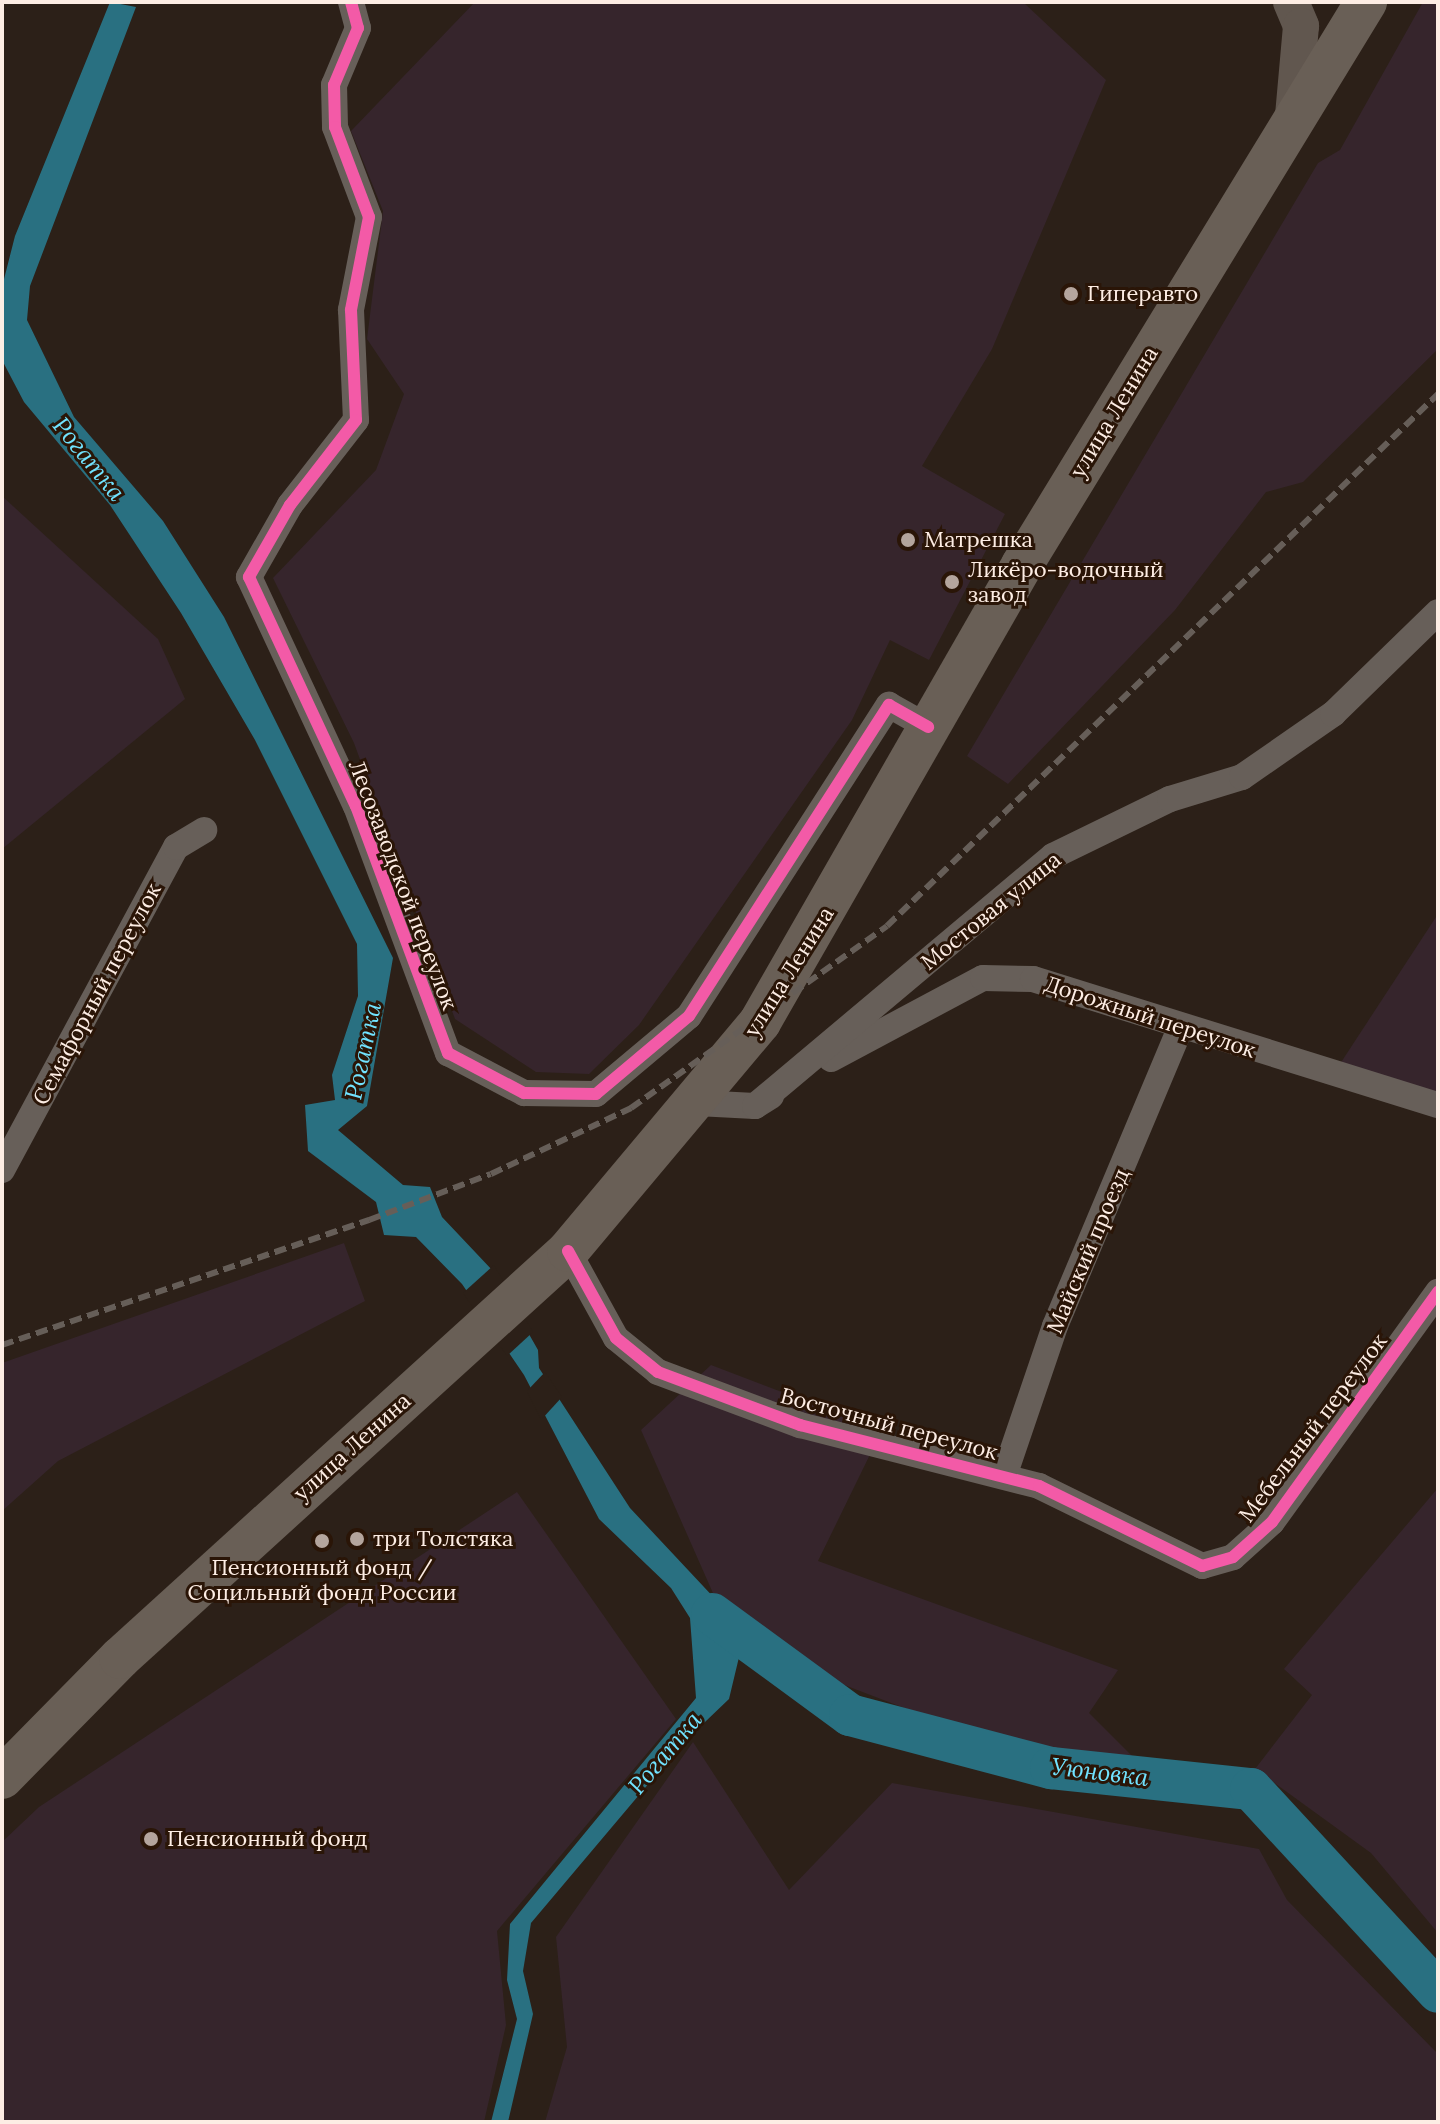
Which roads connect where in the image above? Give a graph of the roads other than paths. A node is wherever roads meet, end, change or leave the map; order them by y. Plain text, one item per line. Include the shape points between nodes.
1 (351, 2) edge
2 (1291, 2) edge
3 (1366, 2) edge
4 (1292, 130) junction
5 (1438, 612) edge
6 (928, 727) junction
7 (204, 830) dead end
8 (1180, 1029) junction
9 (697, 1103) junction
10 (1438, 1105) edge
11 (755, 1106) junction
12 (2, 1170) edge
13 (556, 1261) junction
14 (1438, 1292) edge
15 (1004, 1476) junction
16 (1202, 1566) joint
17 (2, 1778) edge

1 - 6 street, Лесозаводской переулок via 358,28 334,85 335,127 369,217 351,310 356,420 290,505 249,577 356,806 448,1053 524,1093 596,1094 689,1016 889,705
2 - 4 main road via 1301,26
3 - 4 main road, улица Ленина
4 - 6 main road, улица Ленина via 1185,292
5 - 11 street, Мостовая улица via 1333,714 1242,777 1170,799 1053,856
6 - 9 main road, улица Ленина via 814,937
7 - 12 street, Семафорный переулок via 176,847
8 - 10 street, Дорожный переулок
8 - 11 street, Дорожный переулок via 1033,979 983,978 907,1013
8 - 15 street, Майский проезд via 1055,1326
9 - 11 street
9 - 13 main road, улица Ленина
13 - 15 street, Восточный переулок via 616,1338 658,1372 800,1425
13 - 17 main road, улица Ленина via 120,1658
14 - 16 street, Мебельный переулок via 1272,1522 1233,1557
15 - 16 street, Восточный переулок

